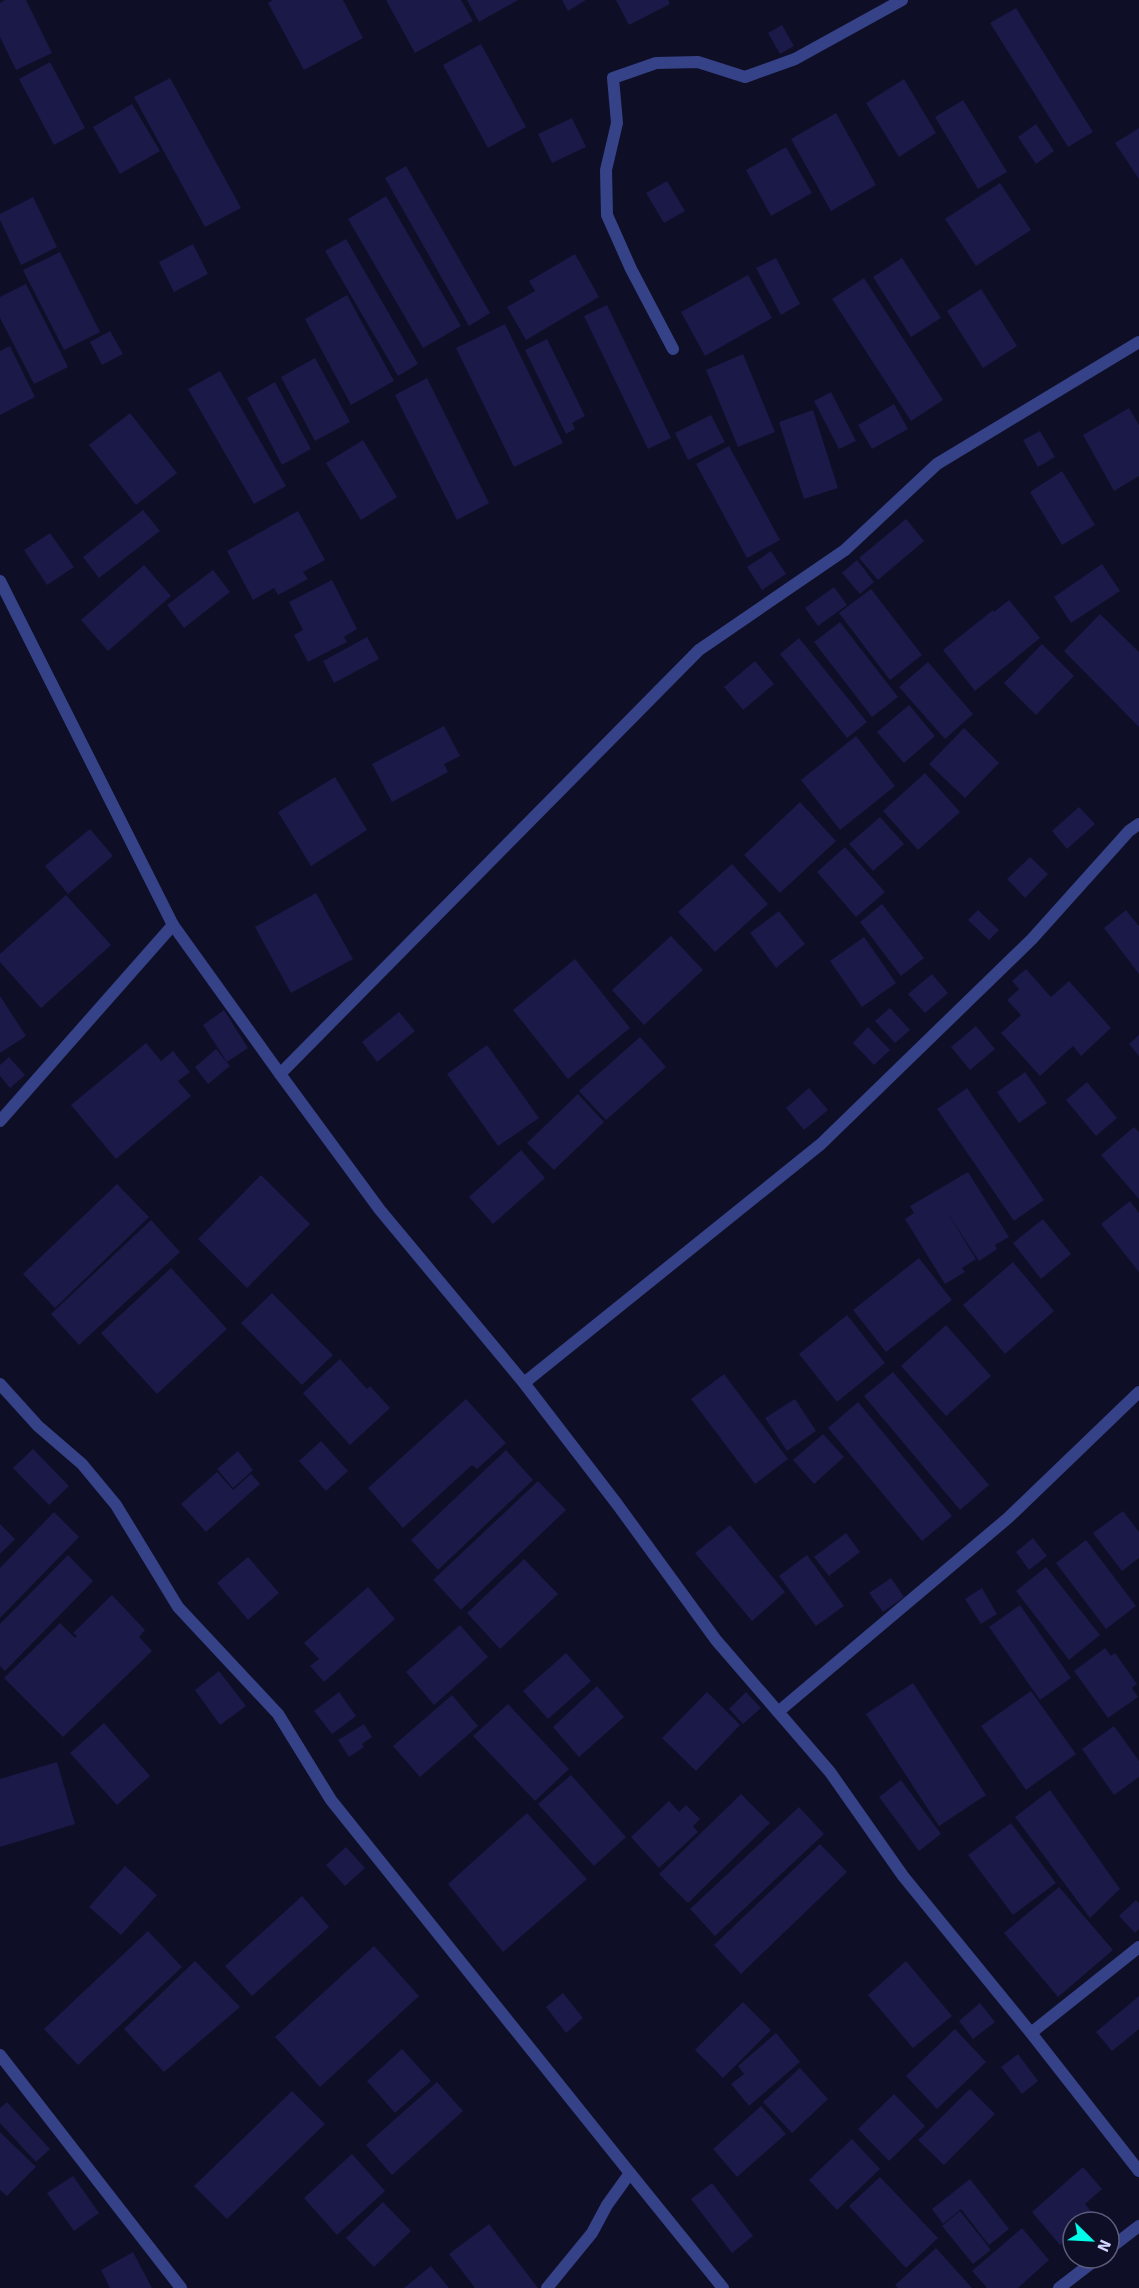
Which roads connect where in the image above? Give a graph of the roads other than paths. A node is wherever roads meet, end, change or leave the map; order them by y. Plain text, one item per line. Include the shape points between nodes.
1 (902, 0) edge
2 (1139, 342) edge
3 (673, 349) dead end
4 (0, 581) edge
5 (1139, 824) edge
6 (173, 925) junction
7 (280, 1074) junction
8 (0, 1121) edge
9 (524, 1383) junction
10 (0, 1384) edge
11 (1139, 1392) edge
12 (778, 1712) junction
13 (1139, 1947) edge
14 (1031, 2033) junction
15 (0, 2055) edge
16 (1139, 2171) edge
17 (630, 2174) junction
18 (1139, 2226) edge
19 (1121, 2240) edge
20 (1082, 2270) edge
21 (181, 2288) edge
22 (547, 2288) edge
23 (723, 2288) edge
24 (1059, 2288) edge

1 - 3 street via 795,59 745,77 698,62 656,63 613,78 617,123 606,170 607,215
2 - 7 street via 937,464 845,550 699,650
4 - 6 street
5 - 9 street via 1032,939 821,1144
6 - 7 street
6 - 8 street
7 - 9 street via 380,1209
9 - 12 street via 716,1640
10 - 17 street via 38,1426 82,1464 116,1505 178,1607 278,1714 331,1800
11 - 12 street via 1008,1518
12 - 14 street via 831,1772 903,1876
13 - 14 street
14 - 16 street
15 - 21 street
17 - 22 street via 592,2233
17 - 23 street
18 - 19 street
20 - 24 street

